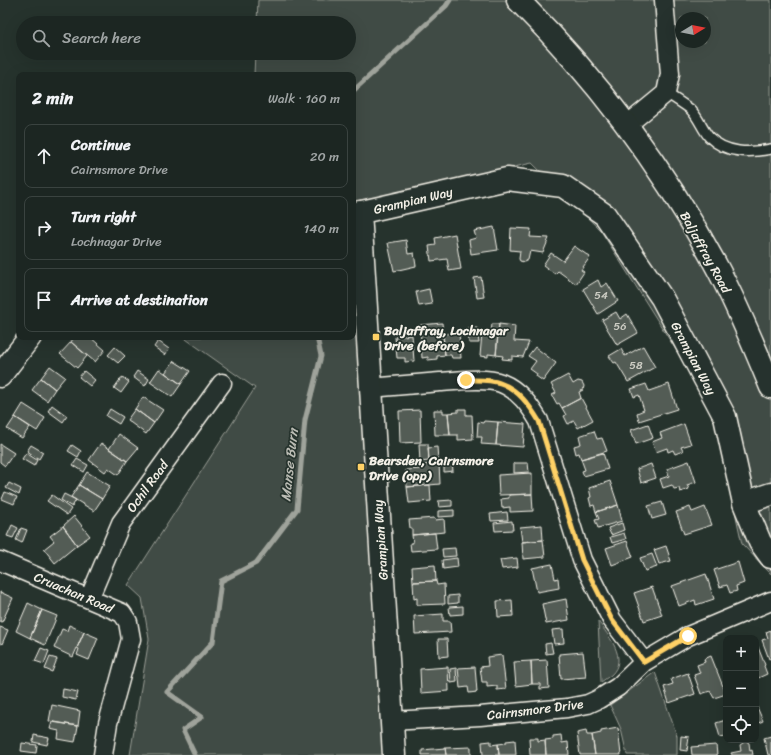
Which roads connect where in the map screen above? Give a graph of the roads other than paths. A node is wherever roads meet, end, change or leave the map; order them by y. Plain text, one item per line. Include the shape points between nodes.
1 (518, 0) edge
2 (664, 0) edge
3 (666, 93) junction
4 (627, 125) junction
5 (771, 149) edge
6 (356, 213) edge
7 (28, 340) edge
8 (0, 376) edge
9 (222, 383) dead end
10 (771, 387) edge
11 (370, 388) junction
12 (771, 494) edge
13 (744, 503) junction
14 (771, 557) edge
15 (0, 561) edge
16 (89, 599) junction
17 (771, 601) edge
18 (644, 662) junction
19 (391, 721) junction
20 (103, 755) edge
21 (394, 755) edge

1 - 4 street, Baljaffray Road via 585,72
2 - 3 street via 670,74
3 - 4 street
3 - 5 lane via 691,110 709,137 724,147 742,152
4 - 10 street, Baljaffray Road via 663,177 719,272 752,339
6 - 11 street, Grampian Way
6 - 13 street, Grampian Way via 507,179 563,186 605,215 662,298 725,417
7 - 8 street
9 - 16 street, Ochil Road via 121,523
11 - 18 street via 483,380 500,382 528,404 539,421 582,560 612,620
11 - 19 street, Grampian Way
12 - 13 street
13 - 14 street, Grampian Way via 760,542
15 - 16 street, Cruachan Road
16 - 20 street, Cruachan Road via 122,613 128,622 131,639 108,723
17 - 18 street, Cairnsmore Drive via 688,636
18 - 19 street, Cairnsmore Drive via 618,687 599,699 578,707
19 - 21 street, Grampian Way

